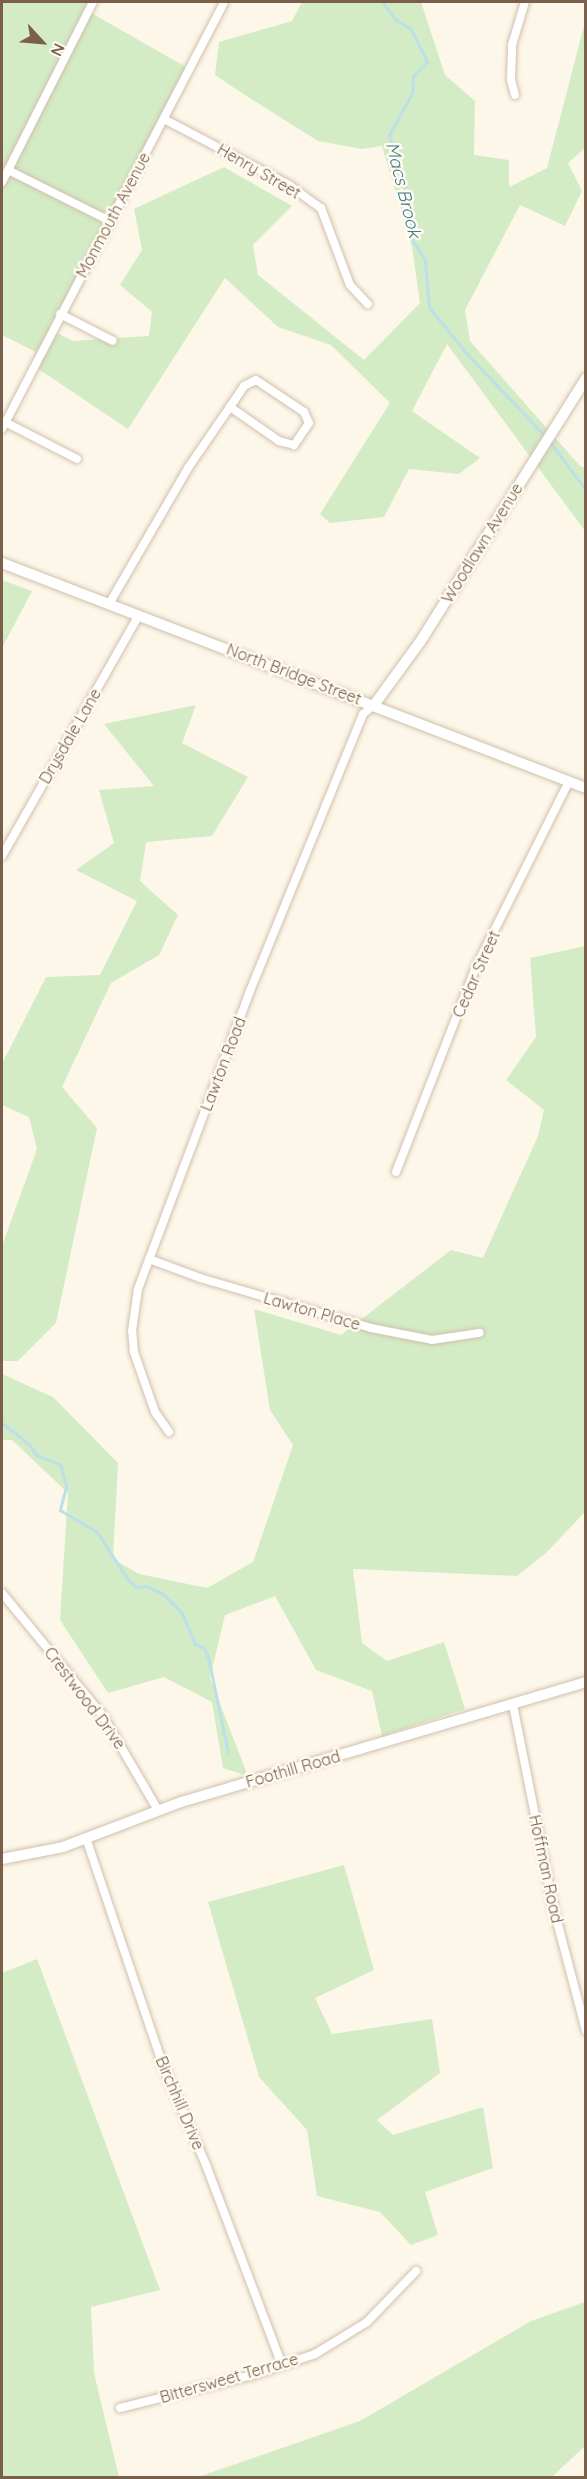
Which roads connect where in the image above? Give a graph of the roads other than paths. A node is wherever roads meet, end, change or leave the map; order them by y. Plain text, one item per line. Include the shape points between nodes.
1 (93, 2) edge
2 (224, 2) edge
3 (525, 2) edge
4 (515, 95) dead end
5 (164, 119) junction
6 (8, 170) junction
7 (2, 182) edge
8 (110, 221) junction
9 (368, 304) dead end
10 (60, 314) junction
11 (113, 341) dead end
12 (585, 378) edge
13 (230, 407) junction
14 (3, 426) edge
15 (77, 459) dead end
16 (2, 563) edge
17 (109, 604) junction
18 (139, 615) junction
19 (374, 705) junction
20 (568, 781) junction
21 (585, 788) edge
22 (2, 856) edge
23 (396, 1172) dead end
24 (149, 1259) junction
25 (479, 1333) dead end
26 (169, 1431) dead end
27 (2, 1593) edge
28 (585, 1682) edge
29 (513, 1705) junction
30 (158, 1810) junction
31 (86, 1838) junction
32 (2, 1859) edge
33 (585, 2031) edge
34 (416, 2271) dead end
35 (282, 2365) junction
36 (120, 2408) dead end

1 - 6 street
2 - 5 street, Monmouth Avenue
3 - 4 street via 512,45 511,80
5 - 8 street, Monmouth Avenue
5 - 9 street, Henry Street via 289,185 321,208 350,285
6 - 7 street
6 - 8 street
8 - 10 street, Monmouth Avenue
10 - 11 street
10 - 14 street, Monmouth Avenue
12 - 19 street, Woodlawn Avenue via 420,642
13 - 13 street via 288,445 300,440 309,423 299,407 256,380 244,386
13 - 17 street via 188,468
14 - 15 street
16 - 17 street, North Bridge Street
17 - 18 street, North Bridge Street
18 - 19 street, North Bridge Street
18 - 22 street, Drysdale Lane
19 - 20 street, North Bridge Street
19 - 24 street, Lawton Road via 363,714 250,991
20 - 21 street, North Bridge Street
20 - 23 street, Cedar Street via 476,967
24 - 25 street, Lawton Place via 371,1329 432,1340
24 - 26 street, Lawton Road via 134,1310 134,1352 155,1412
27 - 30 street, Crestwood Drive via 103,1716
28 - 29 street, Foothill Road
29 - 30 street, Foothill Road
29 - 33 street, Hoffman Road via 553,1906
30 - 31 street, Foothill Road
31 - 32 street, Foothill Road via 39,1853
31 - 35 street, Birchhill Drive via 162,2065 206,2165
34 - 35 street, Bittersweet Terrace via 367,2322 315,2354
35 - 36 street, Bittersweet Terrace

